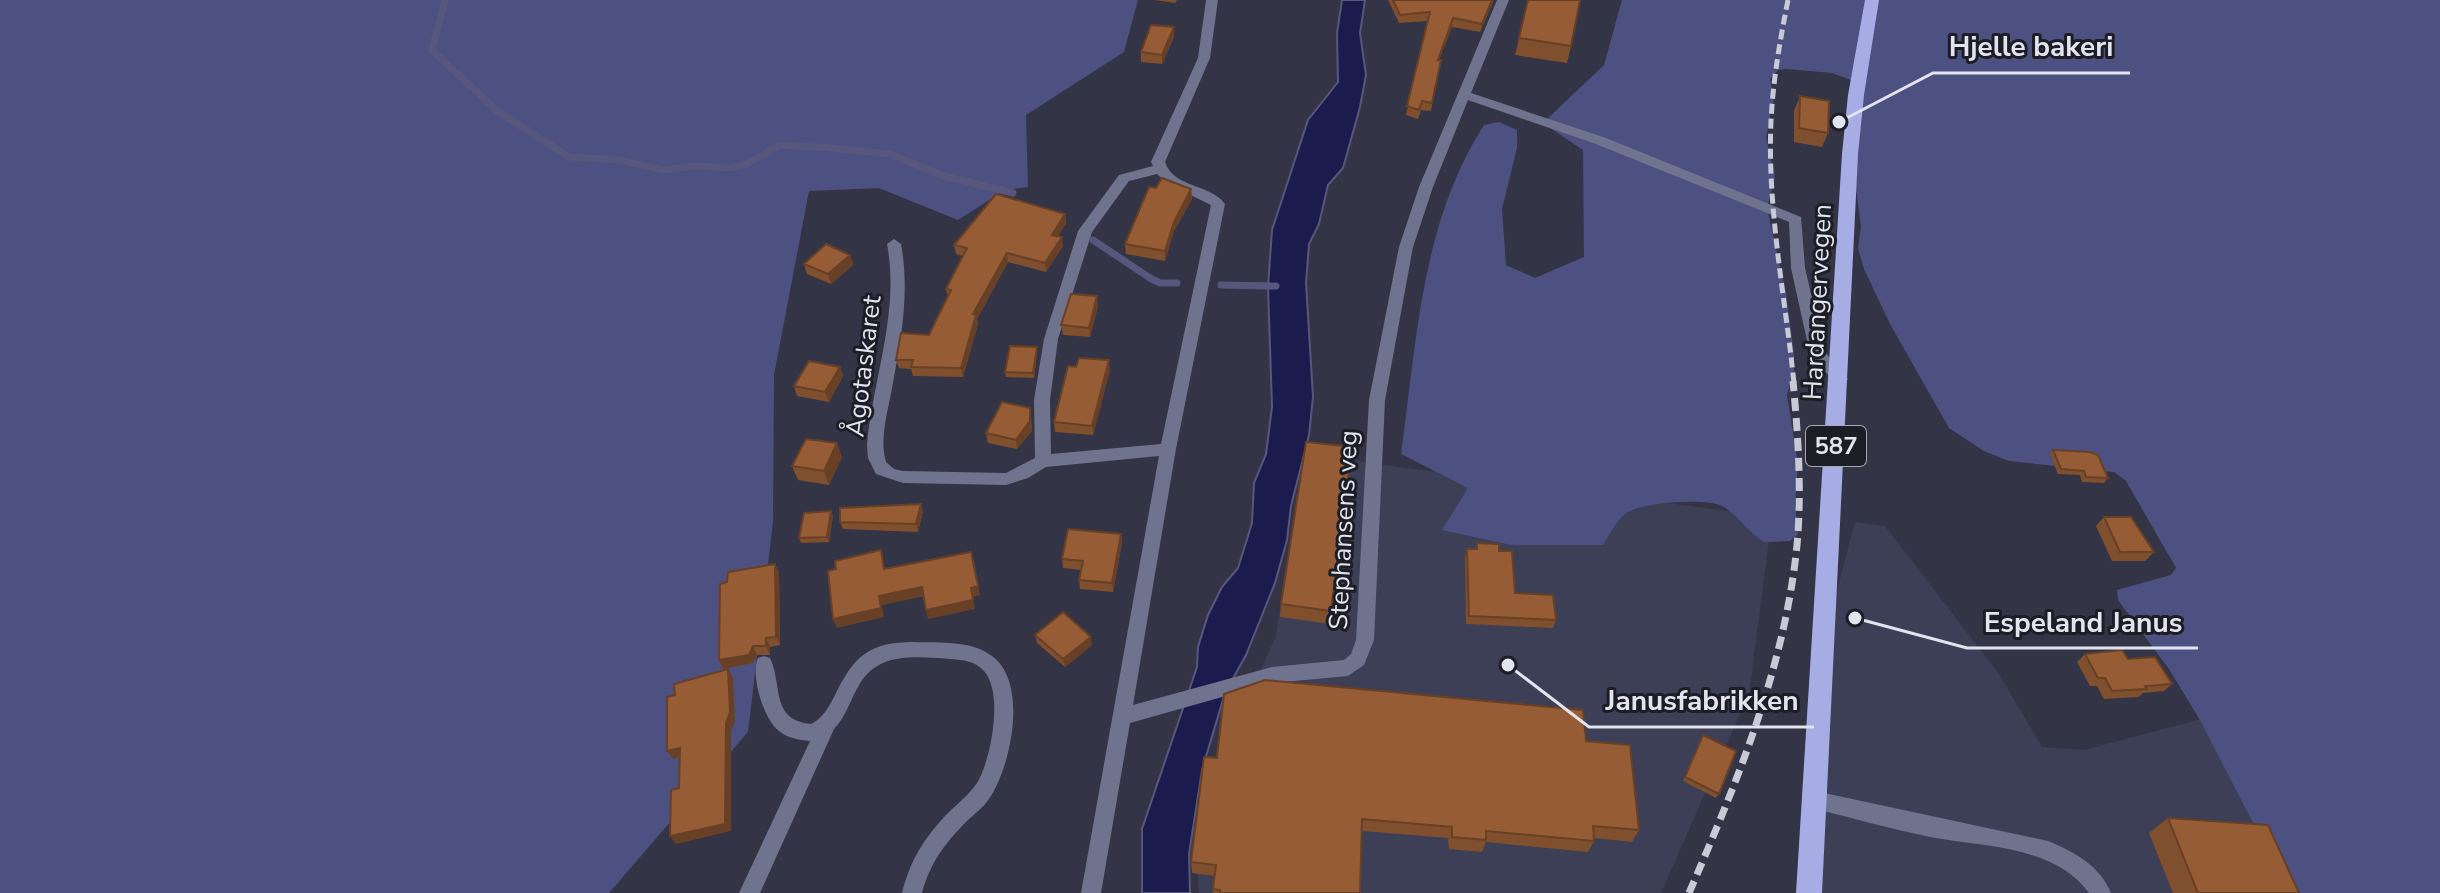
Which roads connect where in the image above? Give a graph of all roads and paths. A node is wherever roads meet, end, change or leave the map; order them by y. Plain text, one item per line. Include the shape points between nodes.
1 (1212, 0) edge
2 (1503, 0) edge
3 (1872, 0) edge
4 (1465, 95) junction
5 (1159, 169) junction
6 (894, 244) dead end
7 (1840, 379) junction
8 (1168, 449) junction
9 (1043, 461) junction
10 (764, 664) dead end
11 (1121, 717) junction
12 (826, 725) junction
13 (1815, 800) junction
14 (749, 893) edge
15 (912, 893) edge
16 (1091, 893) edge
17 (1809, 893) edge
18 (2101, 893) edge

1 - 5 street via 1204,58 1159,156
2 - 4 street, Stephansens veg
3 - 7 main road, Hardangervegen / 587 via 1850,154
4 - 7 street via 1601,141 1796,220 1798,268 1818,354
4 - 11 street, Stephansens veg via 1406,247 1380,377 1365,640 1358,659 1348,668 1272,675
5 - 8 street via 1218,204
5 - 9 street via 1124,178 1085,231 1051,339 1042,400
6 - 9 street, Ågotaskaret via 898,284 877,432 879,467 903,477 1006,479
7 - 13 main road, Hardangervegen / 587
8 - 9 street, Ågotaskaret
8 - 11 street
10 - 12 street via 777,717 786,728 801,733
11 - 16 street
12 - 14 street
12 - 15 street via 854,675 886,652 979,656 1000,678 1004,699 992,771 983,792 934,839 917,868
13 - 17 main road, Hardangervegen / 587
13 - 18 street via 1932,828 2007,839 2070,860

